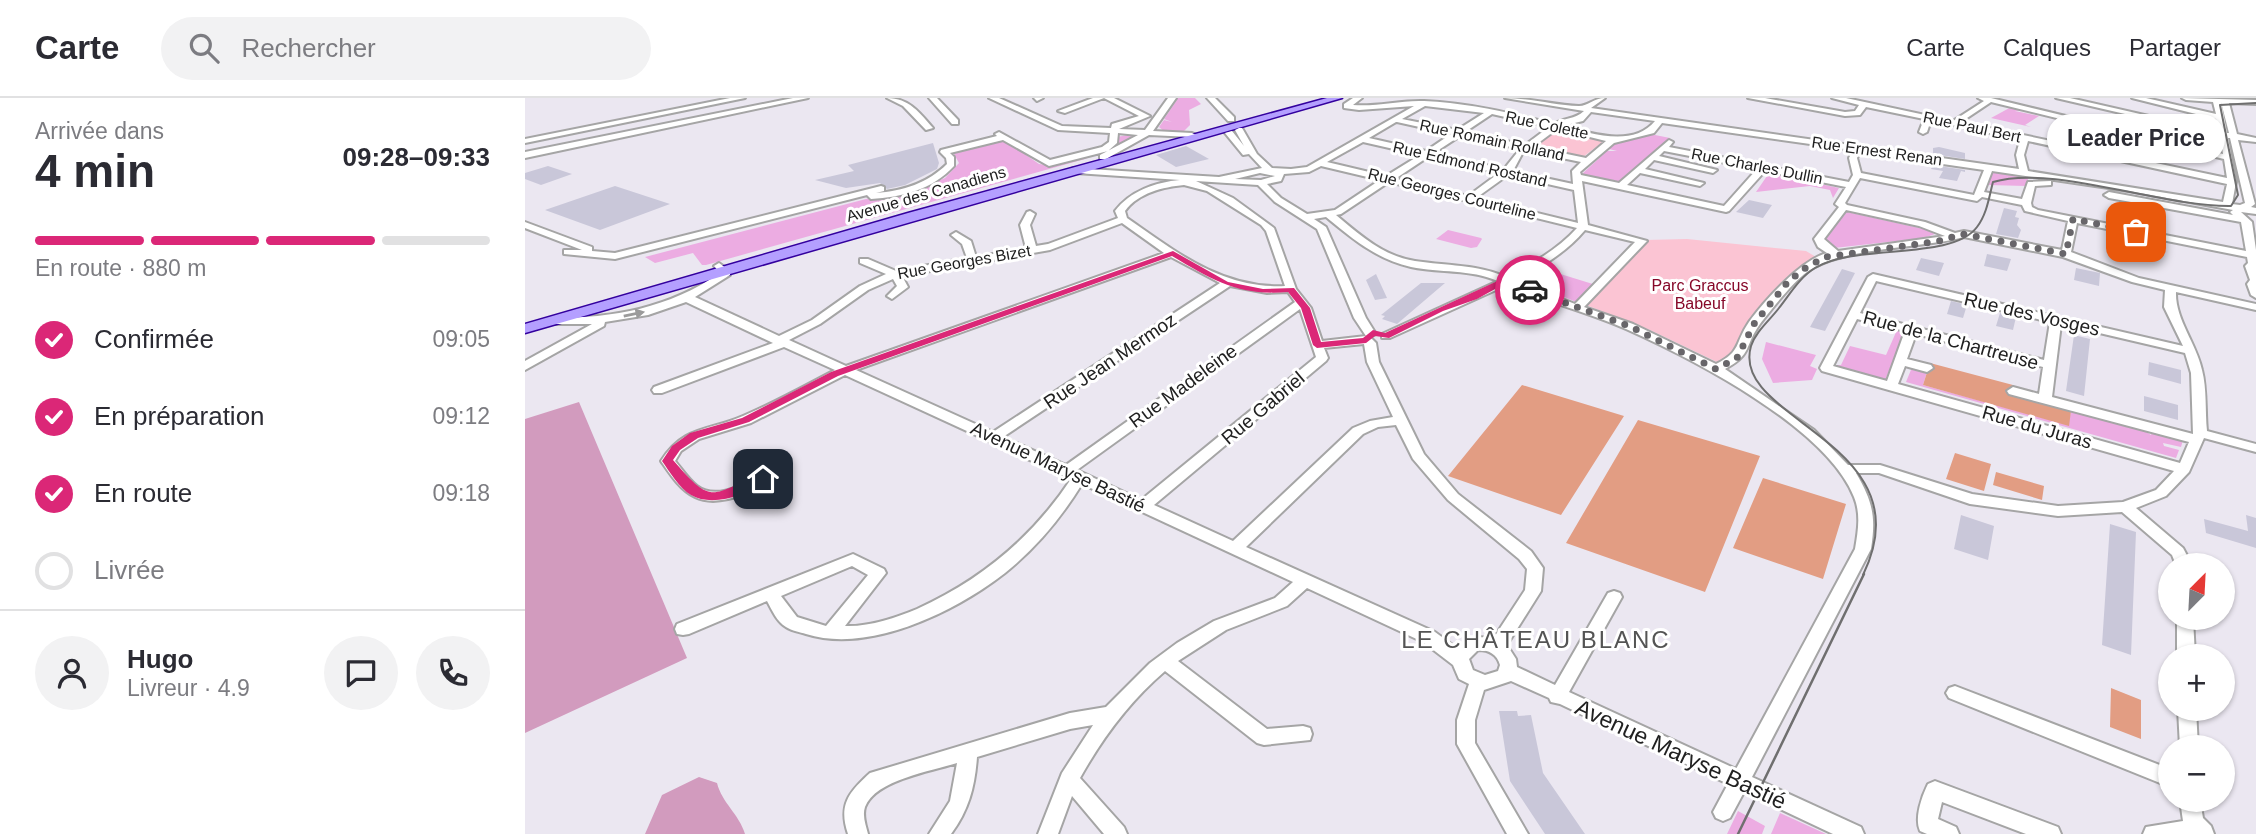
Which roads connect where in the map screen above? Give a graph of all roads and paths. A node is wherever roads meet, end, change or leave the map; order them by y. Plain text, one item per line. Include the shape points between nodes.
1 (712, 98) edge
2 (741, 98) edge
3 (804, 98) edge
4 (891, 98) edge
5 (933, 98) edge
6 (993, 98) edge
7 (1100, 98) edge
8 (1108, 98) edge
9 (1172, 98) edge
10 (1205, 98) edge
11 (1211, 98) edge
12 (1325, 98) edge
13 (1337, 98) edge
14 (1358, 98) edge
15 (1509, 98) edge
16 (1601, 98) edge
17 (1752, 98) edge
18 (1836, 98) edge
19 (1876, 98) edge
20 (2060, 98) edge
21 (2136, 98) edge
22 (2186, 98) edge
23 (1986, 99) edge
24 (1425, 101) edge
25 (1891, 101) dead end
26 (2223, 101) edge
27 (2256, 102) edge
28 (1864, 104) junction
29 (2256, 107) edge
30 (1586, 109) junction
31 (1062, 111) dead end
32 (1489, 113) junction
33 (2220, 117) junction
34 (1928, 118) junction
35 (1231, 119) dead end
36 (1397, 120) junction
37 (1660, 120) junction
38 (955, 122) dead end
39 (1221, 122) dead end
40 (1955, 123) junction
41 (1554, 127) junction
42 (929, 128) dead end
43 (1239, 130) dead end
44 (1113, 132) junction
45 (1923, 132) dead end
46 (1229, 133) dead end
47 (1458, 133) junction
48 (1147, 134) junction
49 (525, 135) edge
50 (1192, 135) junction
51 (2222, 135) junction
52 (2236, 137) junction
53 (2025, 138) junction
54 (1362, 139) junction
55 (1613, 140) junction
56 (1671, 140) dead end
57 (2256, 140) edge
58 (525, 141) edge
59 (1526, 148) junction
60 (1663, 148) junction
61 (1858, 148) junction
62 (1425, 154) junction
63 (525, 155) edge
64 (1122, 157) junction
65 (1653, 157) junction
66 (2228, 158) junction
67 (1588, 161) junction
68 (1320, 163) junction
69 (1078, 168) junction
70 (1763, 168) junction
71 (1989, 168) junction
72 (1639, 170) junction
73 (1713, 170) dead end
74 (1505, 172) junction
75 (2024, 173) junction
76 (1146, 174) junction
77 (1275, 175) junction
78 (1249, 176) junction
79 (1857, 176) junction
80 (1576, 177) junction
81 (1391, 179) junction
82 (1167, 181) junction
83 (2232, 182) junction
84 (1261, 183) junction
85 (1700, 183) dead end
86 (1850, 185) junction
87 (1621, 187) junction
88 (881, 188) dead end
89 (1579, 188) junction
90 (1981, 194) junction
91 (854, 197) junction
92 (1468, 200) junction
93 (2026, 203) junction
94 (2227, 204) junction
95 (1290, 206) junction
96 (1844, 207) junction
97 (2256, 211) edge
98 (1329, 214) junction
99 (2244, 214) junction
100 (1030, 215) dead end
101 (1310, 217) junction
102 (1123, 219) junction
103 (2073, 219) junction
104 (525, 225) edge
105 (1583, 227) junction
106 (956, 235) dead end
107 (1951, 235) junction
108 (1359, 240) junction
109 (1337, 243) junction
110 (1031, 246) junction
111 (568, 252) dead end
112 (596, 252) junction
113 (1173, 253) junction
114 (1835, 254) junction
115 (2066, 254) junction
116 (2253, 256) edge
117 (972, 259) junction
118 (864, 261) dead end
119 (721, 269) junction
120 (895, 274) junction
121 (1506, 279) junction
122 (2256, 279) edge
123 (1226, 284) junction
124 (2171, 288) junction
125 (1291, 289) junction
126 (2256, 295) edge
127 (892, 296) dead end
128 (687, 298) junction
129 (1301, 303) junction
130 (1578, 307) junction
131 (2256, 307) edge
132 (1852, 314) junction
133 (525, 320) edge
134 (2056, 320) junction
135 (552, 321) junction
136 (583, 327) junction
137 (525, 329) edge
138 (1912, 330) junction
139 (1375, 339) junction
140 (780, 342) junction
141 (1317, 345) junction
142 (2190, 351) junction
143 (1900, 361) junction
144 (527, 364) edge
145 (2050, 365) junction
146 (1927, 368) dead end
147 (1716, 369) junction
148 (845, 370) junction
149 (1891, 386) junction
150 (658, 390) dead end
151 (2013, 391) dead end
152 (2045, 399) junction
153 (1400, 420) junction
154 (2198, 436) junction
155 (993, 438) junction
156 (2256, 448) edge
157 (783, 465) dead end
158 (1844, 469) junction
159 (2184, 469) junction
160 (1073, 474) junction
161 (1143, 506) junction
162 (2125, 506) junction
163 (1235, 548) junction
164 (2178, 553) edge
165 (1305, 580) junction
166 (771, 594) junction
167 (1615, 597) dead end
168 (683, 629) dead end
169 (829, 634) junction
170 (1429, 637) junction
171 (1471, 646) junction
172 (1497, 647) junction
173 (1460, 660) junction
174 (1165, 662) junction
175 (1508, 671) junction
176 (1478, 682) junction
177 (1955, 693) dead end
178 (1557, 697) junction
179 (1111, 714) junction
180 (1303, 734) dead end
181 (968, 753) junction
182 (2158, 773) edge
183 (1069, 779) junction
184 (1739, 780) junction
185 (1723, 812) dead end
186 (2192, 812) edge
187 (2203, 832) edge
188 (858, 834) edge
189 (939, 834) edge
190 (1048, 834) edge
191 (1117, 834) edge
192 (1518, 834) edge
193 (1854, 834) edge
194 (1949, 834) edge
195 (2051, 834) edge
196 (2153, 834) edge

1 - 49 street
2 - 58 street
3 - 63 street
4 - 42 street via 906,104
5 - 38 street
6 - 44 street via 1055,126
7 - 31 street
8 - 44 street via 1146,116 1115,126
9 - 48 street
10 - 39 street
11 - 35 street
12 - 50 main road, Avenue des Canadiens
13 - 64 main road, Avenue des Canadiens
14 - 24 street, Rue Colette via 1347,106 1356,110
15 - 30 street, Rue Ernest Renan
15 - 32 street
16 - 30 street
17 - 28 street via 1845,114 1857,113
18 - 28 street, Rue Paul Bert
19 - 25 street
20 - 51 street
21 - 33 street
22 - 26 street
23 - 40 street
23 - 66 street
24 - 32 street, Rue Colette
24 - 36 street
26 - 27 street
26 - 29 street
26 - 33 street
26 - 52 street
28 - 34 street, Rue Paul Bert
30 - 37 street, Rue Ernest Renan
30 - 41 street via 1580,119
32 - 41 street, Rue Colette
32 - 47 street
33 - 51 street
34 - 40 street, Rue Paul Bert
34 - 45 street
36 - 47 street, Rue Romain Rolland
36 - 54 street
37 - 55 street via 1651,131
37 - 61 street, Rue Ernest Renan
40 - 53 street, Rue Paul Bert
41 - 55 street, Rue Colette
41 - 59 street
43 - 77 street via 1254,155
44 - 48 street
44 - 91 street via 1112,143 1098,151 1049,163 1001,135 944,152 951,164 944,174 915,189
46 - 78 street via 1252,161
47 - 59 street, Rue Romain Rolland
47 - 62 street
48 - 50 street
48 - 69 street
50 - 69 main road, Avenue des Canadiens
51 - 52 street
51 - 66 street
52 - 57 street
52 - 99 street via 2250,204
53 - 75 street via 2020,155
53 - 83 street, Rue Paul Bert
54 - 62 street, Rue Edmond Rostand
54 - 68 street
55 - 67 street
56 - 60 street
59 - 67 street, Rue Romain Rolland
59 - 74 street
60 - 65 street
60 - 70 street, Rue Charles Dullin
61 - 71 street, Rue Ernest Renan
61 - 79 street via 1853,158
62 - 74 street, Rue Edmond Rostand
62 - 81 street
64 - 69 main road, Avenue des Canadiens
64 - 76 street via 1128,166
65 - 72 street
65 - 73 street
66 - 83 street
67 - 80 street via 1576,171
68 - 77 street
68 - 81 street, Rue Georges Courteline
69 - 76 street
69 - 119 main road, Avenue des Canadiens
70 - 86 street, Rue Charles Dullin
70 - 87 street via 1726,209
71 - 75 street, Rue Ernest Renan
71 - 90 street
72 - 85 street
72 - 87 street
74 - 89 street, Rue Edmond Rostand
74 - 92 street
75 - 94 street, Rue Ernest Renan
76 - 82 street
77 - 78 street
77 - 84 street
77 - 95 street via 1277,188
78 - 82 street
78 - 84 street
79 - 86 street
79 - 90 street via 1968,197
80 - 87 street
80 - 89 street
81 - 92 street, Rue Georges Courteline
81 - 98 street
82 - 102 street via 1133,196 1119,211
82 - 125 street via 1190,183 1268,226
83 - 94 street
84 - 95 street
86 - 96 street via 1840,204
88 - 91 street
89 - 105 street
90 - 93 street
91 - 112 street via 615,256
92 - 105 street, Rue Georges Courteline
93 - 99 street via 2031,184 2043,183
93 - 103 street via 2036,212
94 - 99 street, Rue Ernest Renan
95 - 101 street
96 - 107 street
96 - 114 street via 1819,239
97 - 99 street
98 - 101 street
98 - 108 street
99 - 116 street
100 - 110 street via 1025,225
101 - 109 street
102 - 110 street, Rue Georges Bizet via 1073,239
102 - 113 street
103 - 115 street
103 - 116 street
104 - 112 street
105 - 121 street via 1559,252
105 - 130 street, Rue Georges Courteline via 1642,241
106 - 117 street via 967,243
107 - 114 street via 1939,241
107 - 115 street
108 - 109 street
108 - 121 street via 1398,260 1484,271
109 - 139 street via 1360,318
110 - 117 street, Rue Georges Bizet
111 - 112 street
113 - 123 street
113 - 148 street
114 - 147 street via 1787,283 1754,324 1737,358
115 - 124 street
116 - 122 street via 2250,266
117 - 120 street, Rue Georges Bizet
118 - 120 street
119 - 128 street via 726,273
119 - 133 main road, Avenue des Canadiens
119 - 135 main road, Avenue des Canadiens
120 - 127 street via 902,287
120 - 140 street, Rue Georges Bizet
121 - 130 street
121 - 139 street
122 - 126 street via 2252,284
123 - 125 street via 1263,292
123 - 155 street, Rue Jean Mermoz
124 - 131 street
124 - 142 street via 2169,307
125 - 129 street
136 -> 128 street
128 - 140 street, Avenue Maryse Bastié
129 - 141 street
129 - 160 street, Rue Madeleine
130 - 147 street via 1629,326
132 - 134 street, Rue des Vosges via 1873,276
132 - 138 street, Rue de la Chartreuse
132 - 149 street, Rue du Juras via 1826,368
134 - 142 street, Rue des Vosges
134 - 145 street
135 - 136 street
135 - 137 main road, Avenue des Canadiens
136 - 144 street
138 - 143 street
138 - 145 street, Rue de la Chartreuse
139 - 141 street
139 - 153 street via 1373,362
140 - 148 street, Avenue Maryse Bastié
140 - 150 street, Rue Georges Bizet
141 - 161 street, Rue Gabriel via 1322,358 1318,362
142 - 154 street via 2200,391
143 - 146 street
143 - 149 street
145 - 152 street
147 - 158 street via 1810,434
148 - 155 street, Avenue Maryse Bastié
148 - 157 street via 746,420 694,436 676,448 668,461 695,492 713,496 737,492
149 - 159 street, Rue du Juras
151 - 152 street
152 - 154 street
153 - 163 street via 1358,431
153 - 172 street via 1418,456 1453,497 1535,568 1533,590
154 - 156 street
154 - 159 street
155 - 160 street, Avenue Maryse Bastié
158 - 162 street via 1880,469 1970,499 2016,508 2058,511
158 - 184 street via 1868,522 1863,549
159 - 162 street via 2161,493
160 - 161 street, Avenue Maryse Bastié
160 - 169 street via 1060,509 1018,554 973,586 928,612 873,630
161 - 163 street, Avenue Maryse Bastié
162 - 164 street
163 - 165 street, Avenue Maryse Bastié
165 - 170 street, Avenue Maryse Bastié
165 - 174 street via 1283,601 1218,627
166 - 168 street
166 - 169 street via 791,623
166 - 169 street via 853,560 878,573
167 - 178 street
170 - 171 street, Avenue Maryse Bastié
170 - 173 street, Avenue Maryse Bastié
171 - 172 street
171 - 173 street
172 - 175 street via 1509,660
173 - 176 street via 1465,674
174 - 179 street
174 - 180 street via 1264,737
175 - 176 street via 1492,682
175 - 178 street, Avenue Maryse Bastié
176 - 192 street via 1466,720 1466,744
177 - 182 street
178 - 184 street, Avenue Maryse Bastié
179 - 181 street via 1070,721
179 - 183 street
181 - 188 street via 877,779 856,799 852,819
181 - 189 street via 964,796
183 - 190 street
183 - 191 street
184 - 185 street
184 - 193 street, Avenue Maryse Bastié
186 - 187 street via 2193,823
187 - 196 street
194 - 195 street via 1927,824 1935,790

